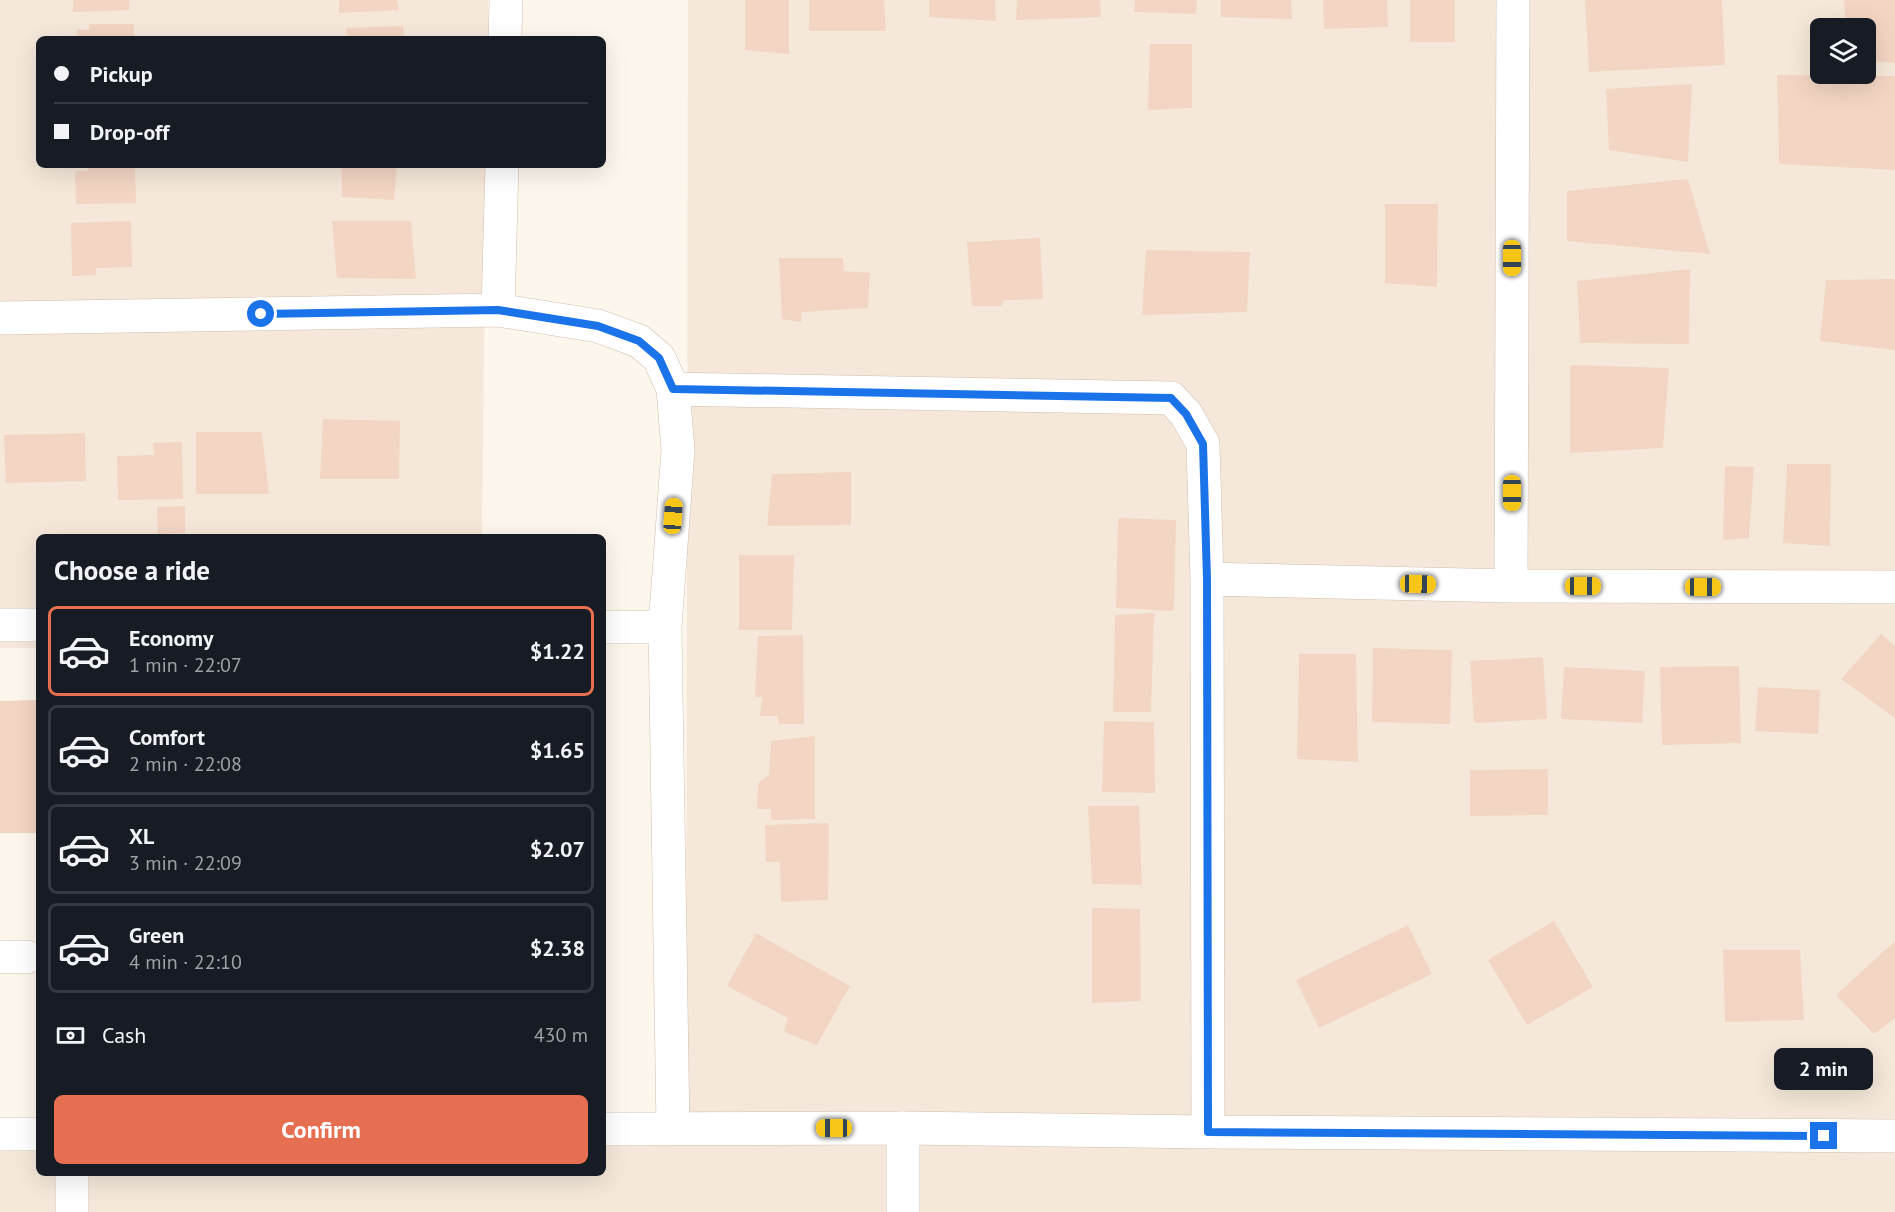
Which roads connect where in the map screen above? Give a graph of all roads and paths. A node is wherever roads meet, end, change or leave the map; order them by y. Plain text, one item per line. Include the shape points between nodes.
1 (506, 0) edge
2 (1513, 0) edge
3 (505, 36) edge
4 (502, 168) edge
5 (498, 310) junction
6 (0, 318) edge
7 (673, 389) junction
8 (1207, 579) junction
9 (1511, 586) junction
10 (1895, 587) edge
11 (0, 625) edge
12 (36, 625) edge
13 (606, 627) edge
14 (665, 627) junction
15 (903, 1128) junction
16 (606, 1129) edge
17 (673, 1129) junction
18 (1208, 1132) junction
19 (0, 1134) edge
20 (36, 1134) edge
21 (1895, 1136) edge
22 (72, 1176) edge
23 (72, 1212) edge
24 (903, 1212) edge

1 - 3 street
2 - 9 street
4 - 5 street
5 - 6 street
5 - 7 street via 598,326 639,341 659,358
7 - 8 street via 1171,398 1186,414 1203,444
7 - 14 street via 678,450
8 - 9 street
8 - 18 street
9 - 10 street
11 - 12 street
13 - 14 street
14 - 17 street
15 - 17 street
15 - 18 street
15 - 24 street
16 - 17 street
18 - 21 street
19 - 20 street
22 - 23 street

